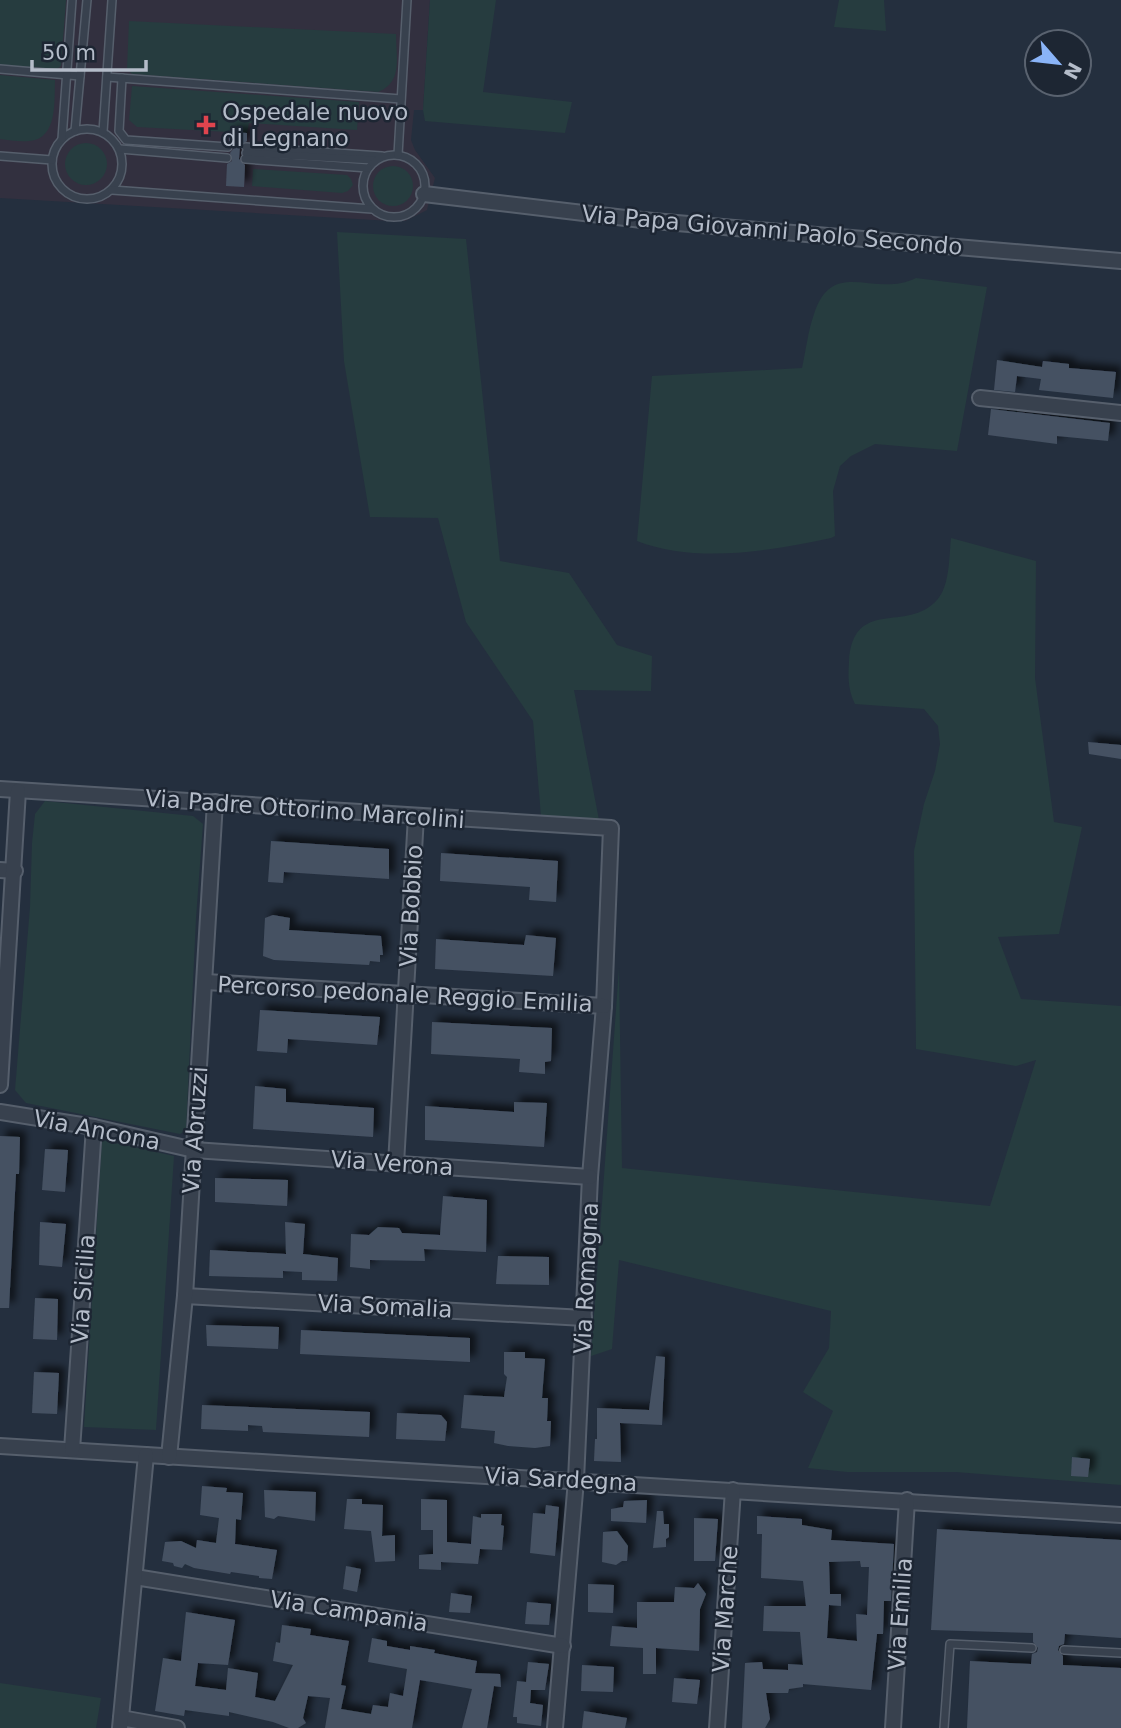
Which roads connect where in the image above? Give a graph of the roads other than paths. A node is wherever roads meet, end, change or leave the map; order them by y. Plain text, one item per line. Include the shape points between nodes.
1 (72, 0) edge
2 (86, 0) edge
3 (113, 0) edge
4 (407, 0) edge
5 (0, 69) edge
6 (66, 74) junction
7 (80, 76) junction
8 (107, 77) junction
9 (122, 78) junction
10 (401, 99) junction
11 (75, 131) junction
12 (103, 132) junction
13 (62, 139) junction
14 (118, 146) junction
15 (246, 153) junction
16 (398, 155) junction
17 (0, 156) edge
18 (386, 156) junction
19 (52, 160) junction
20 (377, 160) junction
21 (368, 168) junction
22 (112, 190) junction
23 (424, 194) junction
24 (372, 209) junction
25 (1121, 261) edge
26 (979, 398) dead end
27 (1121, 413) edge
28 (0, 789) edge
29 (18, 790) junction
30 (215, 802) junction
31 (416, 816) junction
32 (611, 828) joint
33 (8, 871) edge
34 (4, 974) edge
35 (205, 982) junction
36 (406, 995) junction
37 (604, 1006) junction
38 (0, 1085) edge
39 (0, 1112) edge
40 (94, 1127) junction
41 (194, 1150) junction
42 (396, 1164) junction
43 (590, 1177) junction
44 (185, 1296) junction
45 (584, 1318) junction
46 (0, 1446) edge
47 (72, 1450) junction
48 (146, 1455) junction
49 (169, 1457) junction
50 (576, 1480) junction
51 (733, 1490) junction
52 (907, 1500) junction
53 (1121, 1515) edge
54 (135, 1577) junction
55 (563, 1646) junction
56 (1032, 1648) dead end
57 (1064, 1650) dead end
58 (1121, 1653) edge
59 (120, 1723) edge
60 (177, 1728) edge
61 (555, 1728) edge
62 (717, 1728) edge
63 (893, 1728) edge
64 (944, 1728) edge

1 - 6 lane
2 - 7 lane
3 - 8 lane
4 - 10 lane
5 - 6 lane
6 - 7 lane
6 - 13 lane
7 - 11 lane
8 - 9 lane
8 - 12 lane
9 - 10 lane
9 - 14 lane via 119,131 126,140 228,153
10 - 16 lane
11 - 12 lane
11 - 13 lane
12 - 14 lane
13 - 19 lane
14 - 22 lane via 123,166
15 - 18 lane
15 - 20 lane
15 - 21 lane
16 - 18 lane
16 - 23 lane via 421,170
17 - 19 lane
18 - 20 lane
19 - 22 lane via 56,181 71,195 92,199
20 - 21 lane
21 - 24 lane via 363,194
22 - 24 lane
23 - 24 lane via 417,207 400,217 380,215
23 - 25 street, Via Papa Giovanni Paolo Secondo via 642,219
26 - 27 street
28 - 29 street, Via Padre Ottorino Marcolini
29 - 30 street, Via Padre Ottorino Marcolini
29 - 33 street
30 - 31 street, Via Padre Ottorino Marcolini
30 - 35 street, Via Abruzzi
31 - 32 street, Via Padre Ottorino Marcolini
31 - 36 street, Via Bobbio
32 - 37 street, Via Romagna
33 - 34 street
34 - 38 street
35 - 36 street, Percorso pedonale Reggio Emilia
35 - 41 street, Via Abruzzi
36 - 37 street, Percorso pedonale Reggio Emilia
36 - 42 street, Via Bobbio
37 - 43 street, Via Romagna
39 - 40 street, Via Ancona
40 - 41 street, Via Ancona
40 - 47 street, Via Sicilia
41 - 42 street, Via Verona
41 - 44 street, Via Abruzzi
42 - 43 street, Via Verona
43 - 45 street, Via Romagna
44 - 45 street, Via Somalia
44 - 49 street, Via Abruzzi
45 - 50 street, Via Romagna
46 - 47 street, Via Sardegna
47 - 48 street, Via Sardegna
48 - 49 street, Via Sardegna
48 - 54 street
49 - 50 street, Via Sardegna
50 - 51 street, Via Sardegna
50 - 55 street, Via Romagna
51 - 52 street, Via Sardegna
51 - 62 street, Via Marche
52 - 53 street, Via Sardegna
52 - 63 street, Via Emilia
54 - 55 street, Via Campania
54 - 59 street
55 - 61 street, Via Romagna
56 - 64 lane via 950,1644
57 - 58 lane
59 - 60 street

